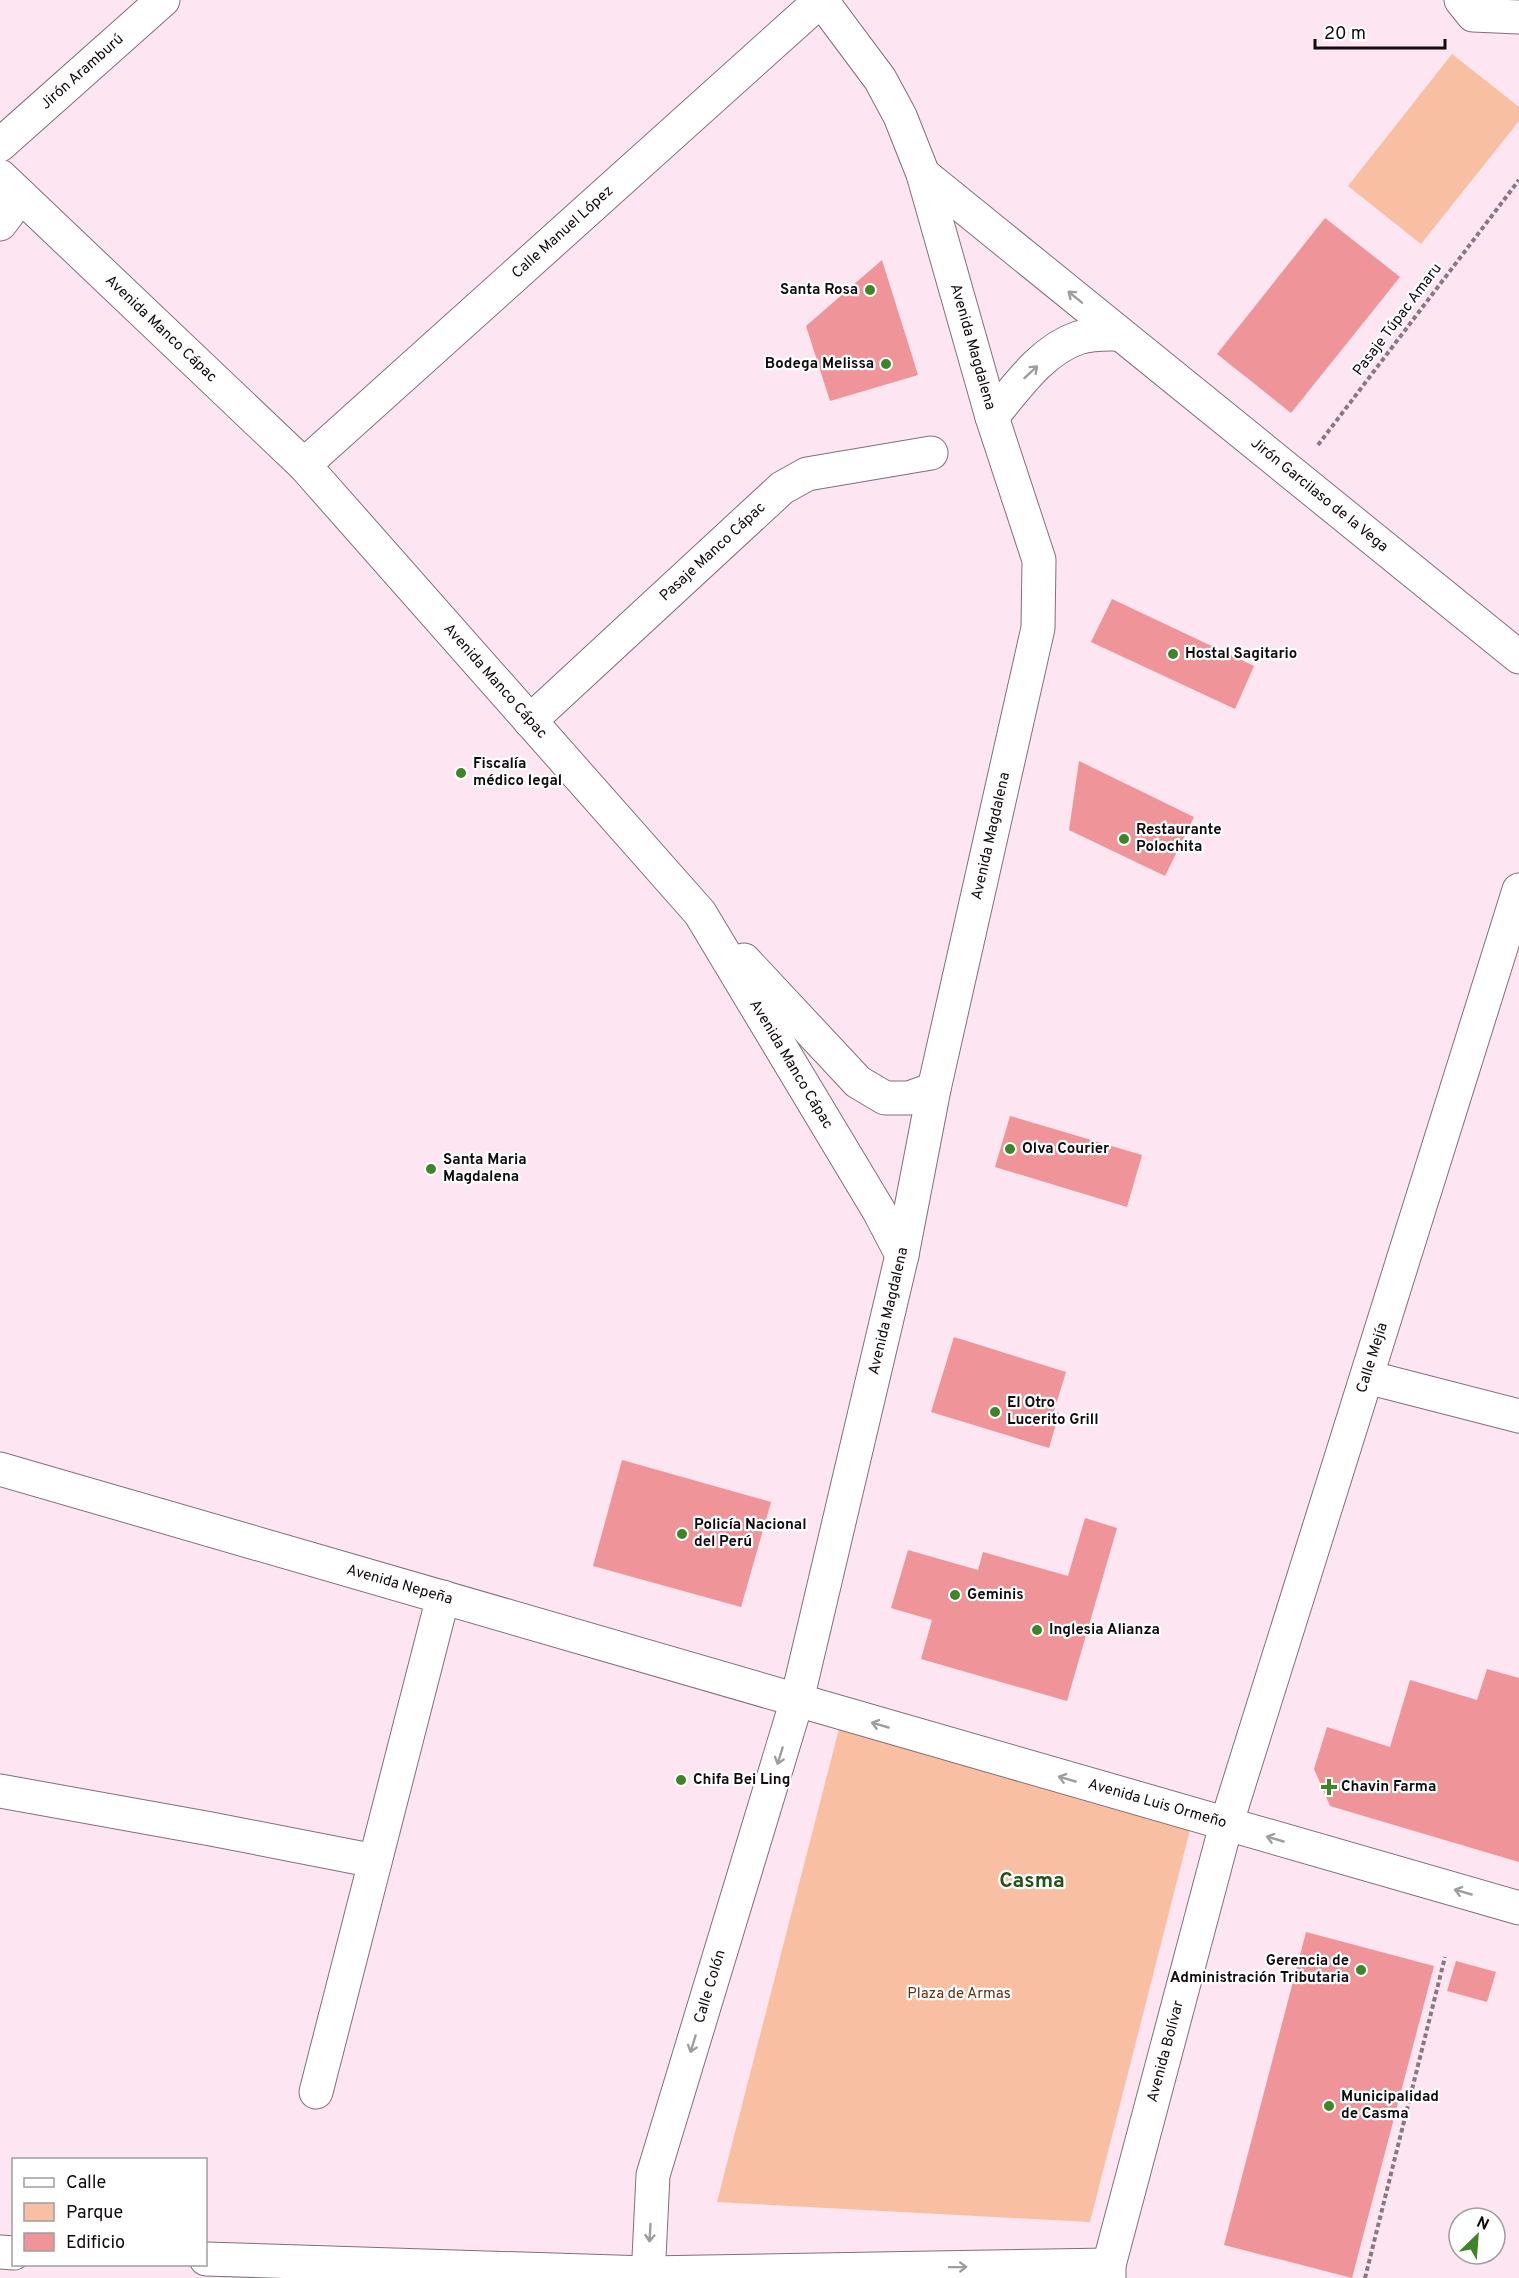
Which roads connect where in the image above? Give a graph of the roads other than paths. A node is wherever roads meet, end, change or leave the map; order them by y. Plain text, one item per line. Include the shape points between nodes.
1 (164, 0) edge
2 (821, 0) edge
3 (1461, 0) edge
4 (1519, 17) edge
5 (0, 145) edge
6 (922, 174) junction
7 (11, 186) edge
8 (0, 224) edge
9 (1120, 334) junction
10 (992, 417) junction
11 (931, 453) dead end
12 (304, 465) junction
13 (1519, 657) edge
14 (530, 721) junction
15 (1519, 890) edge
16 (700, 913) junction
17 (934, 1089) junction
18 (902, 1255) junction
19 (1367, 1377) junction
20 (1519, 1416) edge
21 (0, 1469) edge
22 (442, 1598) junction
23 (797, 1700) junction
24 (0, 1791) edge
25 (1226, 1825) junction
26 (375, 1861) junction
27 (1519, 1908) edge
28 (316, 2092) dead end
29 (207, 2259) edge
30 (1109, 2271) edge
31 (647, 2275) edge

1 - 5 main road, Jirón Aramburú
2 - 6 main road, Avenida Magdalena via 880,78 900,116
2 - 12 main road, Calle Manuel López
3 - 4 main road via 1473,15
9 -> 6 main road, Jirón Garcilaso de la Vega
6 - 10 main road, Avenida Magdalena
7 - 8 main road
7 - 12 main road, Avenida Manco Cápac
10 -> 9 main road via 1025,377 1055,350 1077,338
9 - 13 main road, Jirón Garcilaso de la Vega
10 - 17 main road, Avenida Magdalena via 1039,560 1038,628
11 - 14 main road, Pasaje Manco Cápac via 807,474 782,488
12 - 14 main road, Avenida Manco Cápac
14 - 16 main road, Avenida Manco Cápac
15 - 19 main road, Calle Mejía
16 - 17 main road via 858,1082 885,1098 909,1098
16 - 18 main road, Avenida Manco Cápac
17 - 18 main road, Avenida Magdalena
18 - 23 main road, Avenida Magdalena
19 - 20 main road
19 - 25 main road, Calle Mejía
21 - 22 main road, Avenida Nepeña
22 - 23 main road, Avenida Nepeña
22 - 26 main road
25 -> 23 main road, Avenida Luis Ormeño
23 -> 31 main road, Calle Colón via 653,2175
24 - 26 main road
27 -> 25 main road, Avenida Luis Ormeño
25 - 30 main road, Avenida Bolívar
26 - 28 main road
29 - 31 main road
31 -> 30 main road

